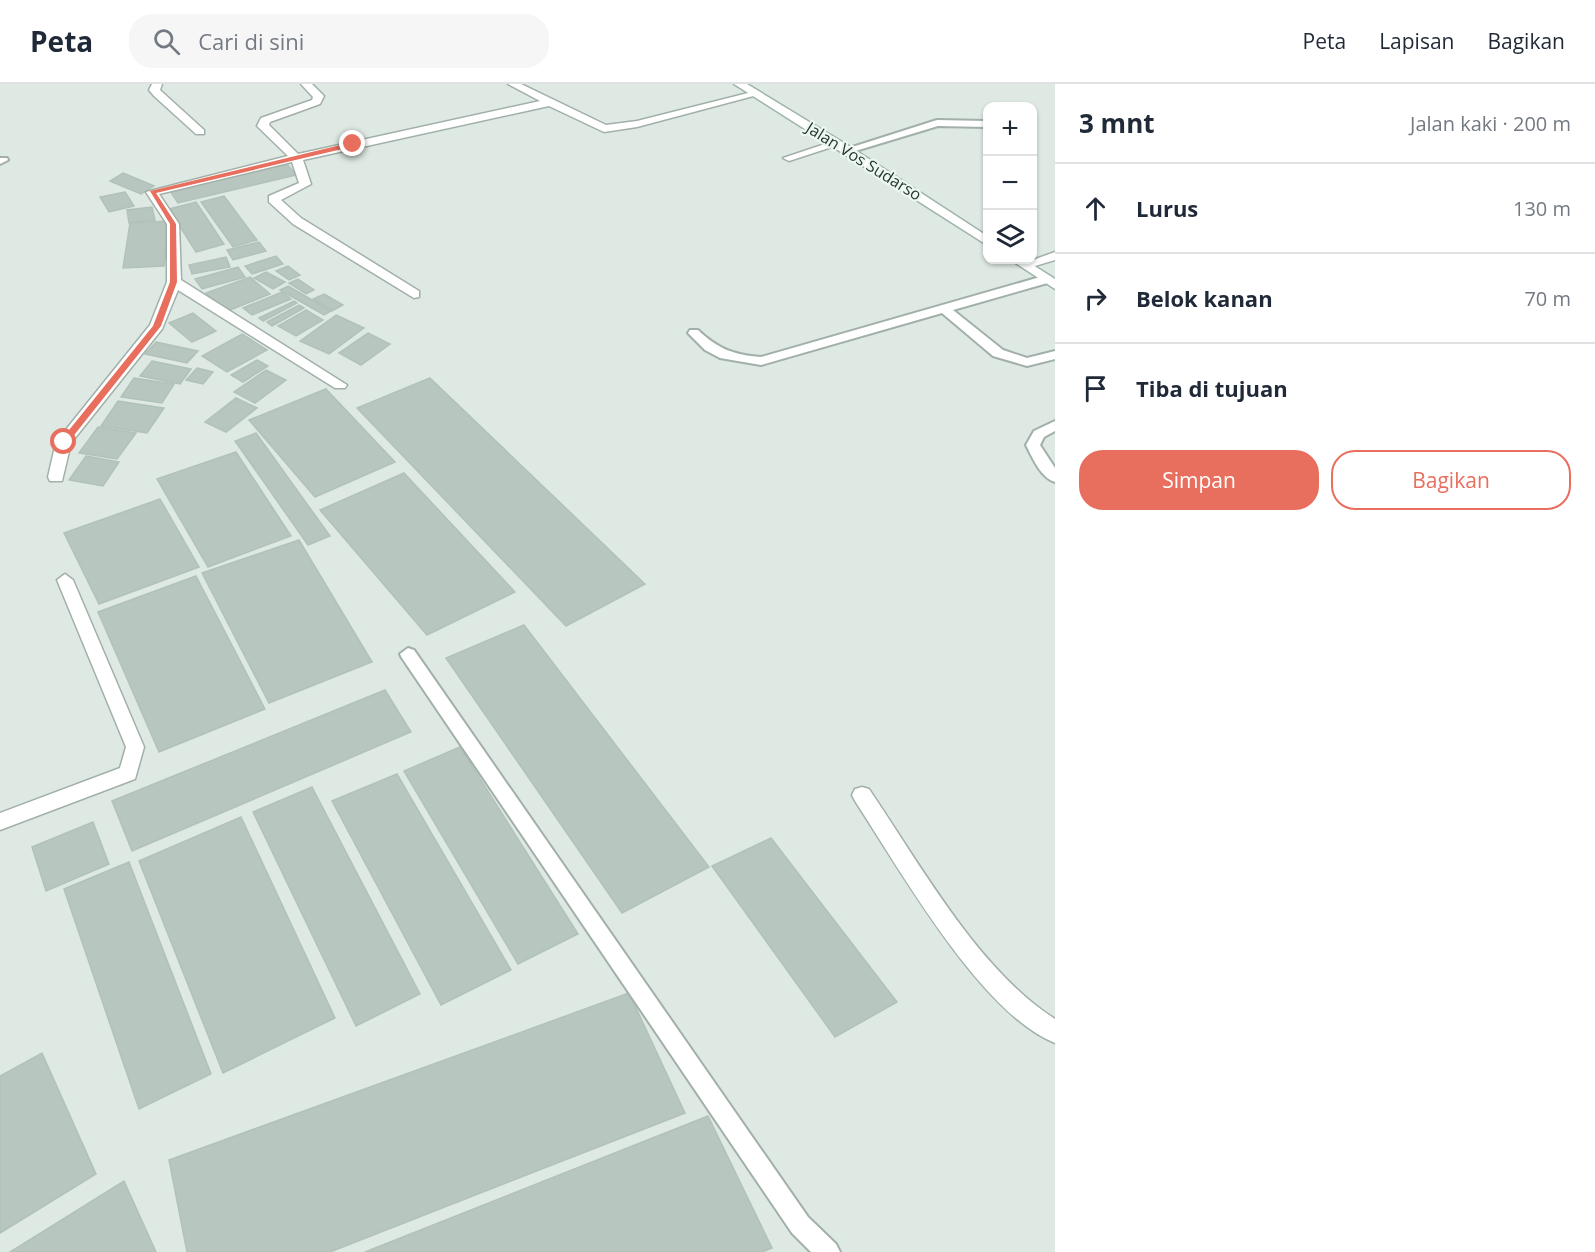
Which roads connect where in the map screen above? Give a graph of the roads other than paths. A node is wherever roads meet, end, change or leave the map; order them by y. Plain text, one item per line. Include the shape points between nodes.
1 (157, 84) edge
2 (306, 84) edge
3 (513, 84) edge
4 (739, 84) edge
5 (756, 94) junction
6 (552, 102) junction
7 (983, 124) edge
8 (200, 132) dead end
9 (843, 146) junction
10 (296, 158) junction
11 (789, 158) dead end
12 (983, 238) edge
13 (1055, 256) edge
14 (1037, 259) edge
15 (1024, 264) edge
16 (174, 282) junction
17 (1051, 282) edge
18 (414, 294) dead end
19 (944, 308) junction
20 (694, 333) dead end
21 (1055, 355) edge
22 (340, 385) dead end
23 (1055, 424) edge
24 (56, 477) dead end
25 (1055, 477) edge
26 (65, 580) dead end
27 (408, 654) dead end
28 (862, 795) dead end
29 (0, 822) edge
30 (1055, 1032) edge
31 (828, 1252) edge

1 - 8 street via 154,90
2 - 10 street via 319,96 316,102 265,120 263,126
3 - 6 street
4 - 5 street, Jalan Vos Sudarso
5 - 6 street via 604,129
5 - 9 street, Jalan Vos Sudarso
6 - 10 street
7 - 9 lane via 937,123
9 - 11 street
9 - 12 street, Jalan Vos Sudarso
10 - 16 street via 152,192 173,224
10 - 18 street via 305,184 273,198 297,221
13 - 14 street
15 - 17 street
16 - 22 street
16 - 24 street via 157,326 64,442
17 - 19 lane
19 - 20 lane via 761,361 728,358 708,348
19 - 21 lane via 998,353 1027,362
23 - 25 lane via 1039,434 1033,445
26 - 29 street via 135,747 128,773
27 - 31 lane via 800,1225
28 - 30 street via 963,945 1024,1012

